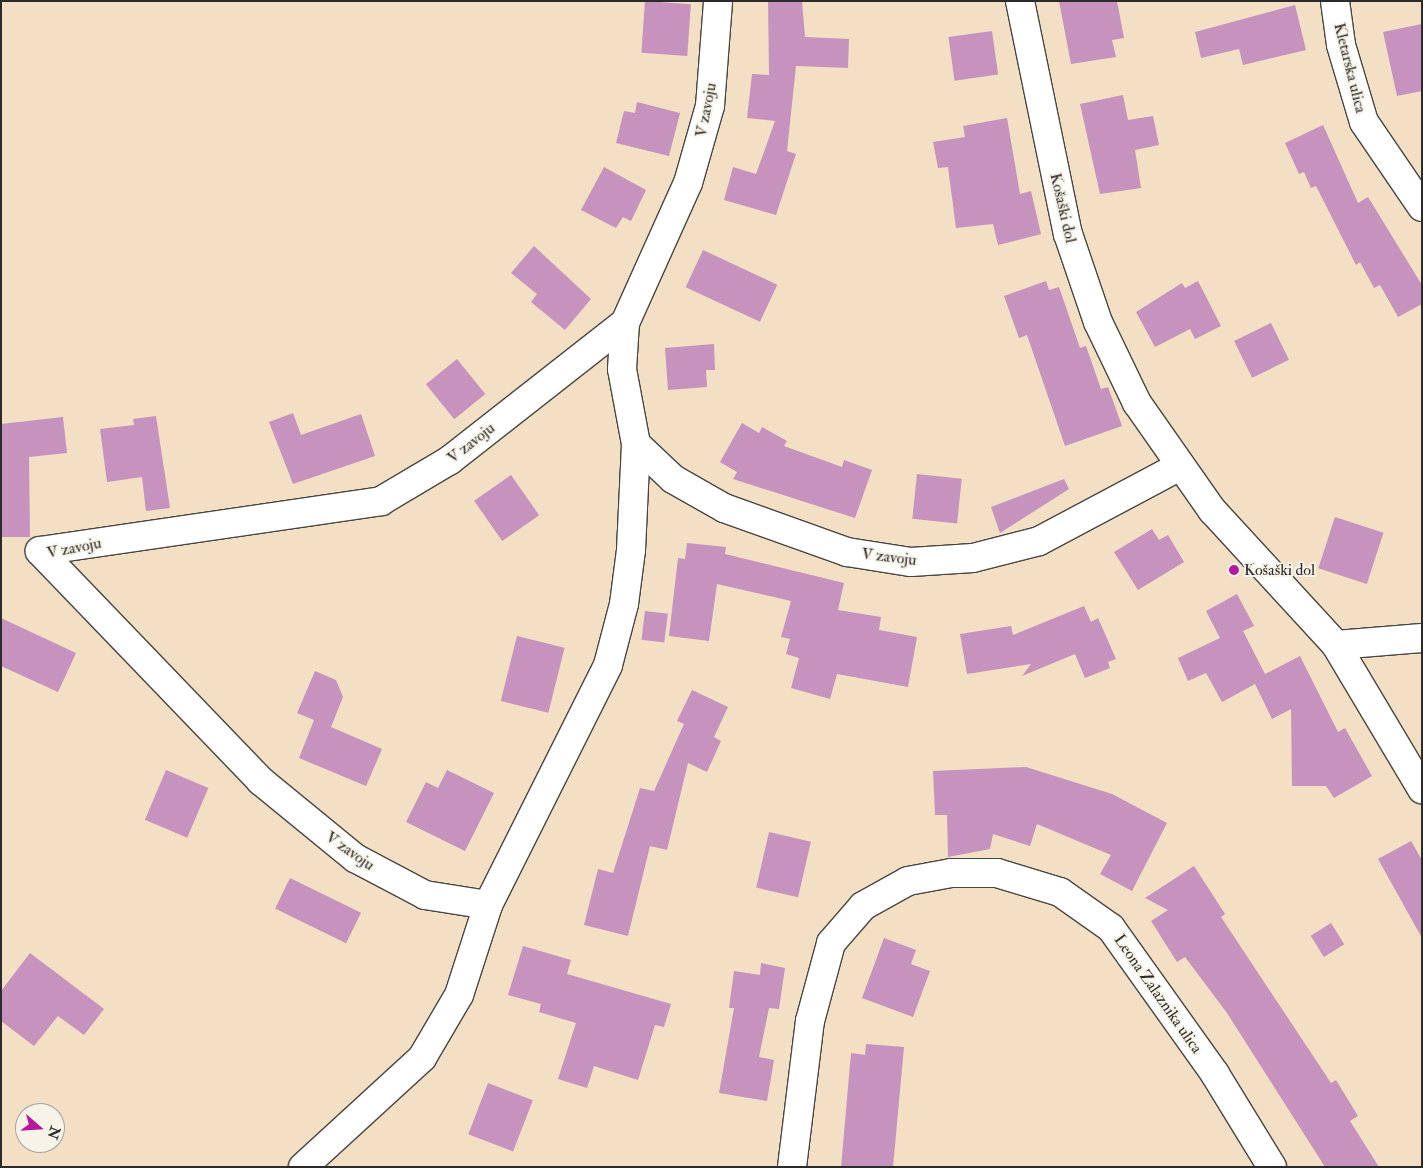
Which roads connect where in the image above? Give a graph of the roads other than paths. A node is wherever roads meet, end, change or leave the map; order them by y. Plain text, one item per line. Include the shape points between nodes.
1 (718, 1) edge
2 (1020, 1) edge
3 (1335, 1) edge
4 (1422, 207) edge
5 (625, 323) junction
6 (636, 444) junction
7 (1180, 466) junction
8 (1422, 638) edge
9 (1336, 645) junction
10 (1422, 789) edge
11 (488, 905) junction
12 (303, 1167) edge
13 (792, 1167) edge
14 (1272, 1167) edge

1 - 5 street, V zavoju via 710,106 688,183
2 - 7 street, Košaški dol via 1068,234 1098,322 1137,403
3 - 4 street, Kletarska ulica via 1341,45 1364,122
5 - 6 street, V zavoju via 622,369
5 - 11 street, V zavoju via 450,460 380,501 40,551 262,781 355,858 425,895
6 - 7 street, V zavoju via 673,479 724,508 847,552 911,562 973,558 1039,541
6 - 11 street, V zavoju via 624,604 608,665
7 - 9 street, Košaški dol via 1249,554
8 - 9 street
9 - 10 street, Košaški dol
11 - 12 street, V zavoju via 458,995 422,1058
13 - 14 street, Leona Zalaznika ulica via 810,1021 831,943 863,906 908,880 951,872 997,873 1060,892 1111,928 1215,1074

